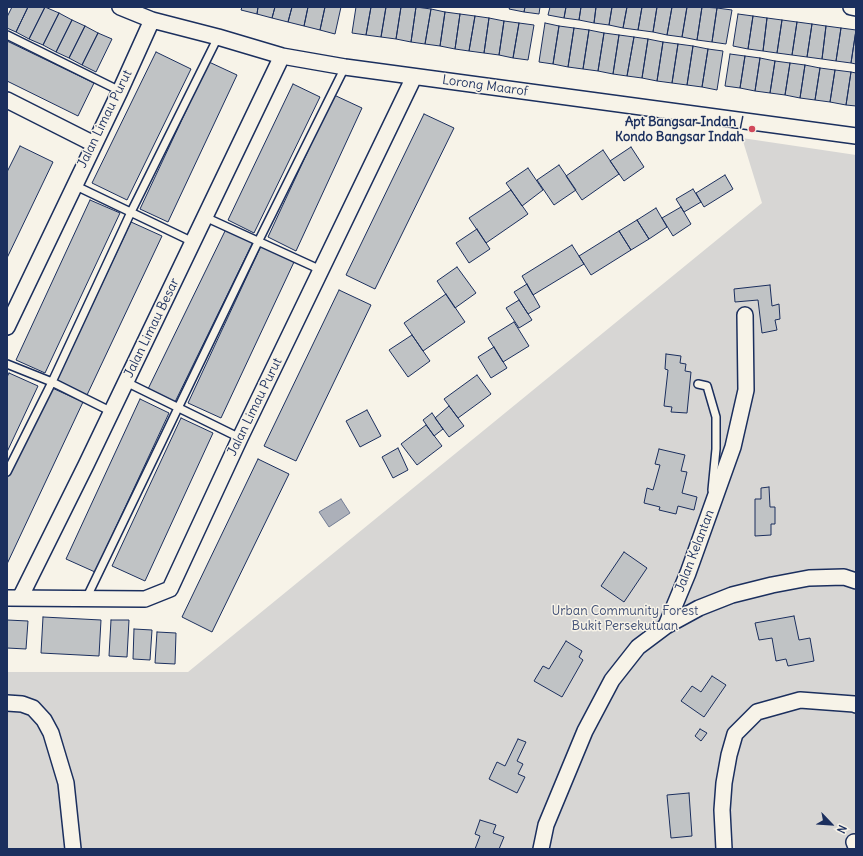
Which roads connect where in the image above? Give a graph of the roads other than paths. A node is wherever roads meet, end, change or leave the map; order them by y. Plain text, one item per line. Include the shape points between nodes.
1 (120, 7) edge
2 (851, 7) edge
3 (856, 8) edge
4 (152, 20) junction
5 (7, 35) edge
6 (218, 37) junction
7 (282, 56) junction
8 (344, 67) junction
9 (414, 77) junction
10 (120, 91) junction
11 (7, 100) edge
12 (856, 136) edge
13 (94, 144) junction
14 (74, 185) junction
15 (131, 212) junction
16 (205, 216) junction
17 (259, 240) junction
18 (193, 242) junction
19 (321, 270) junction
20 (745, 315) dead end
21 (7, 327) edge
22 (7, 364) edge
23 (52, 382) junction
24 (126, 382) junction
25 (698, 384) dead end
26 (178, 407) junction
27 (112, 412) junction
28 (240, 438) junction
29 (7, 472) edge
30 (710, 512) junction
31 (856, 581) edge
32 (13, 598) edge
33 (86, 599) junction
34 (666, 626) junction
35 (7, 703) edge
36 (856, 705) edge
37 (74, 849) edge
38 (541, 849) edge
39 (724, 849) edge

1 - 4 street, Lorong Maarof
2 - 3 street
4 - 6 street, Lorong Maarof
4 - 10 street, Jalan Limau Purut
5 - 10 lane
6 - 7 street, Lorong Maarof
6 - 15 lane
7 - 8 street, Lorong Maarof
7 - 16 street, Jalan Limau Besar
8 - 9 street, Lorong Maarof
8 - 17 lane
9 - 12 street, Lorong Maarof
9 - 19 street, Jalan Limau Purut
10 - 13 street, Jalan Limau Purut
11 - 13 street
13 - 14 street, Jalan Limau Purut
14 - 15 lane
14 - 21 street, Jalan Limau Purut
15 - 18 lane
15 - 23 lane
16 - 17 lane
16 - 18 street, Jalan Limau Besar
17 - 19 lane
17 - 26 lane
18 - 24 street, Jalan Limau Besar
19 - 28 street, Jalan Limau Purut
20 - 30 street, Jalan Kelantan via 746,390 733,447
22 - 23 lane
23 - 27 lane
23 - 29 lane
24 - 26 lane
24 - 27 street, Jalan Limau Besar
25 - 30 lane via 707,386 716,417 716,449
26 - 28 lane
26 - 33 lane
27 - 32 street, Jalan Limau Besar
28 - 33 street, Jalan Limau Purut via 170,589 145,599
30 - 34 street, Jalan Kelantan
31 - 34 street via 844,577 808,578 772,585 732,595 699,608
32 - 33 street, Jalan Limau Purut
34 - 38 street via 638,647 612,680 576,752 546,825
35 - 37 street via 33,708 51,733 66,783
36 - 39 street via 800,700 757,712 735,734 724,783

